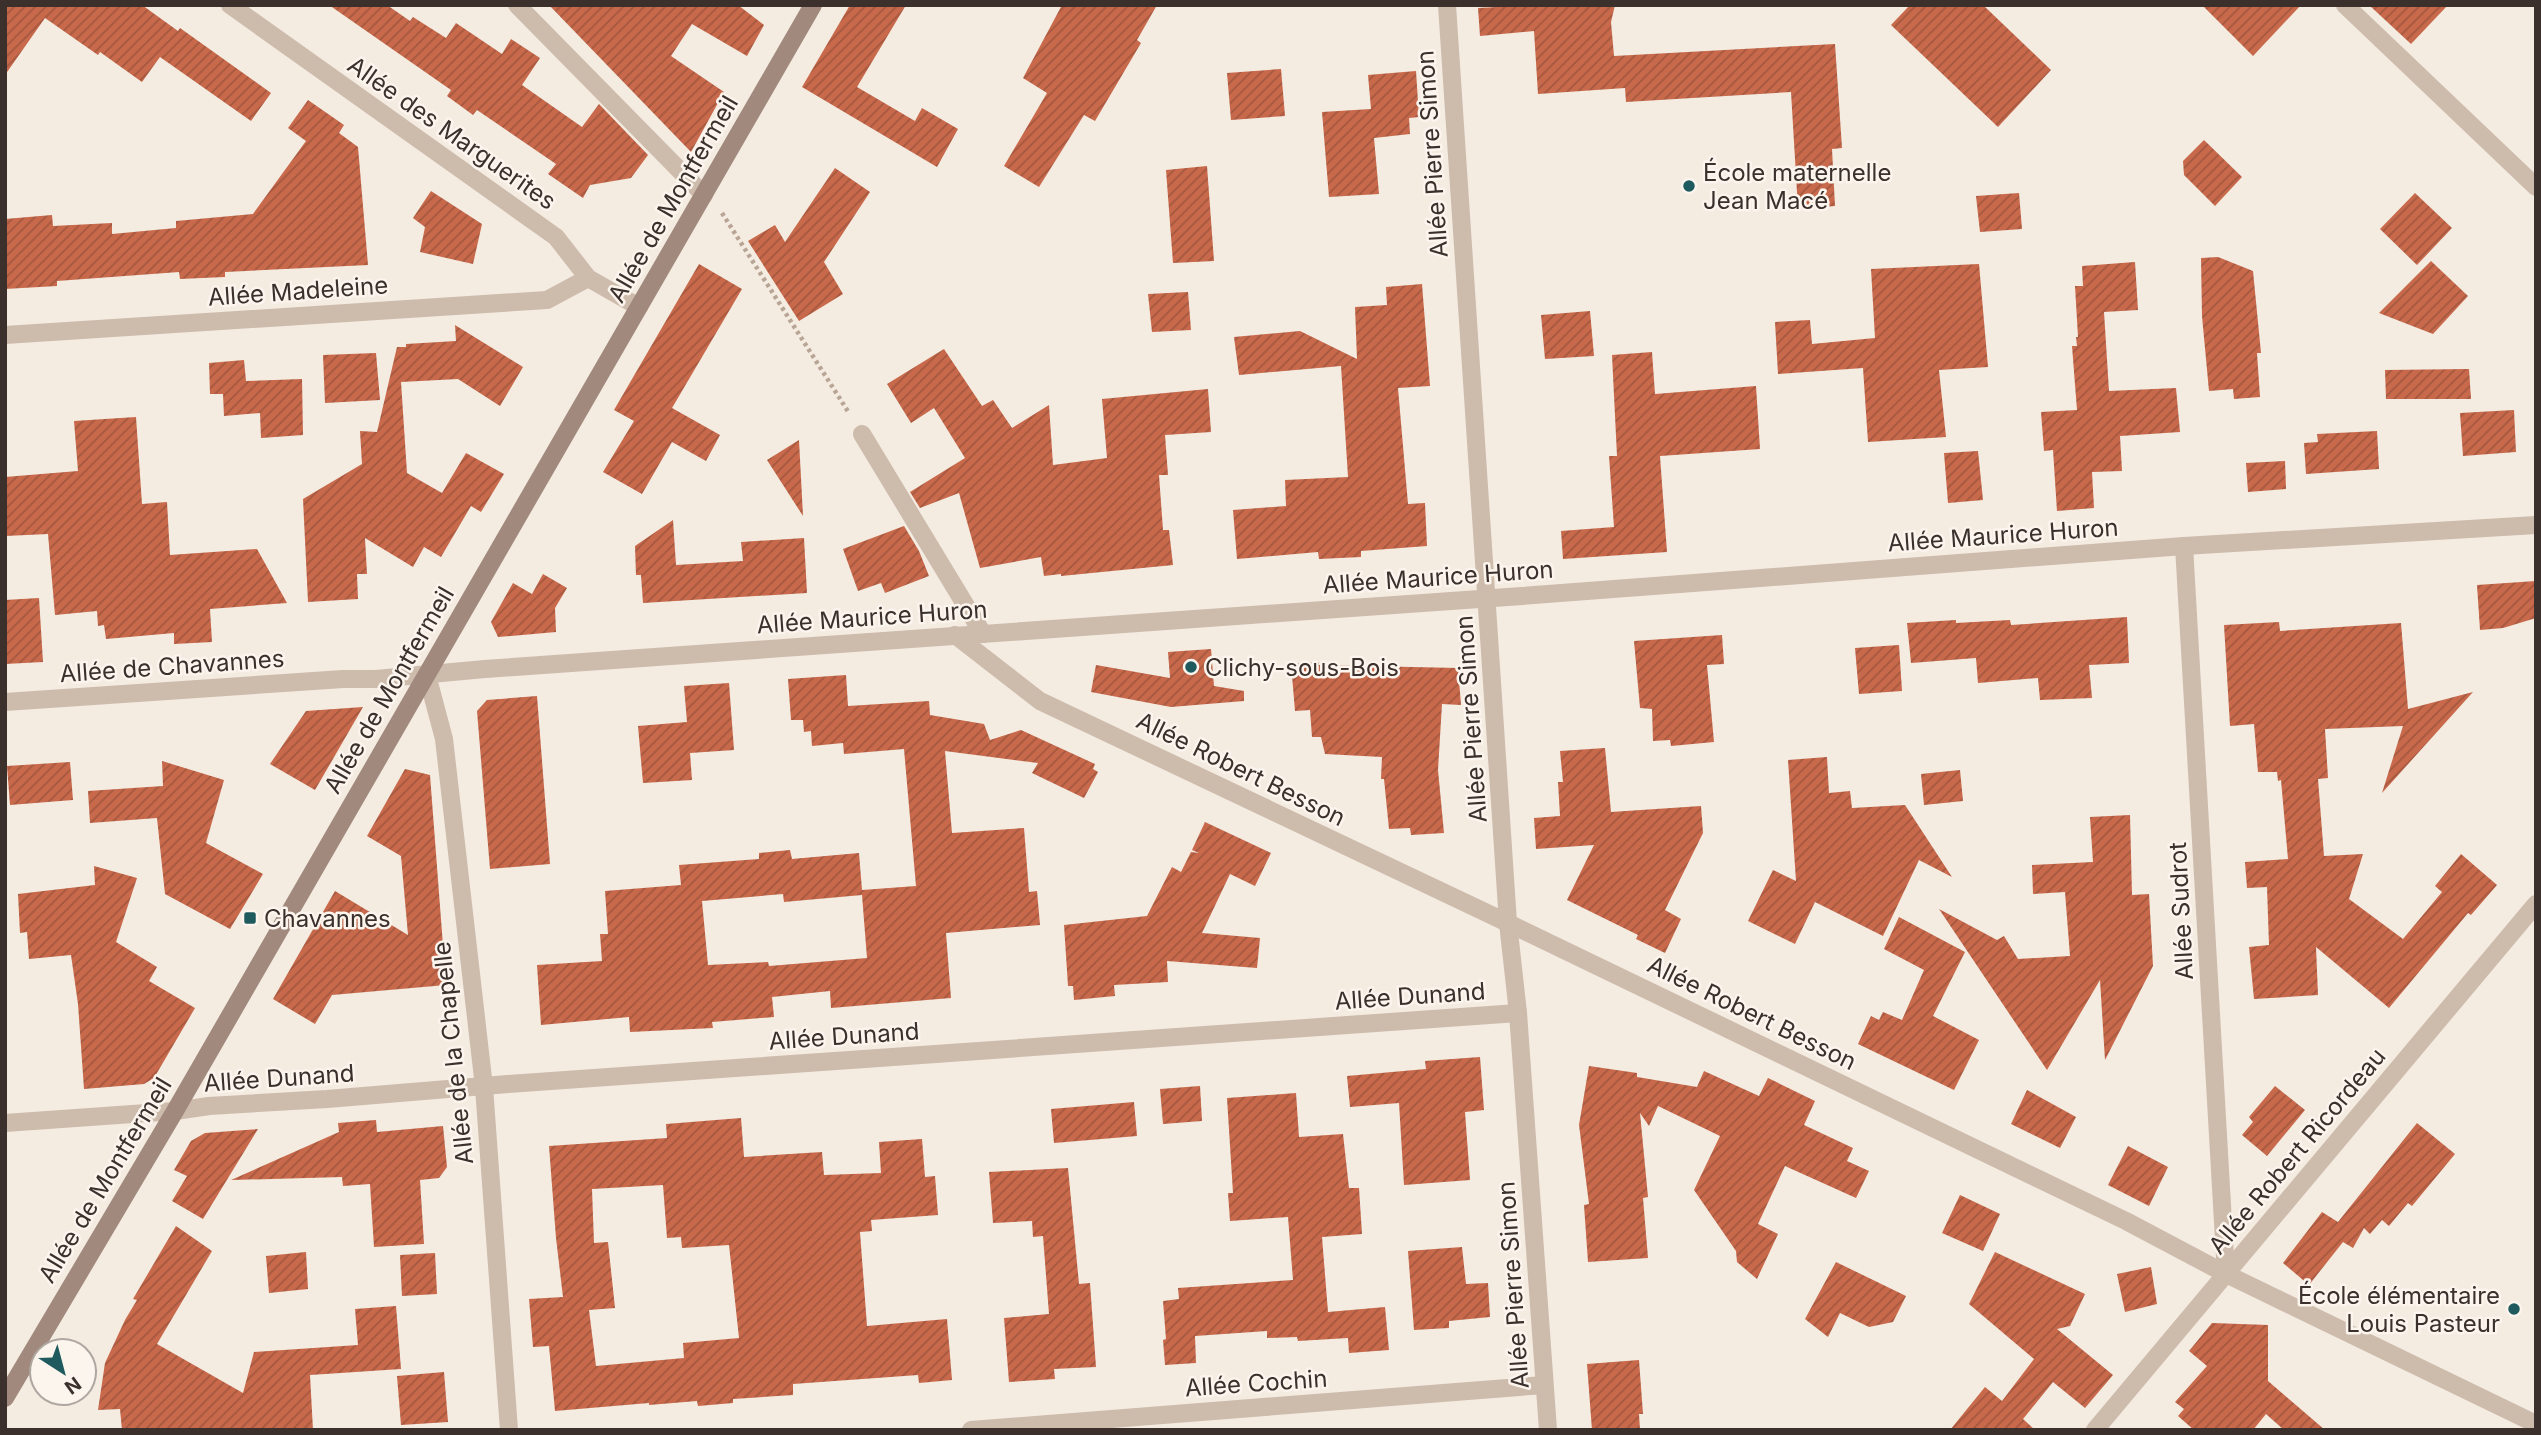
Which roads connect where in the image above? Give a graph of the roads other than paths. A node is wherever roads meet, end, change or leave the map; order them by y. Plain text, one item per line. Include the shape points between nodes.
1 (230, 5) edge
2 (517, 5) edge
3 (813, 5) edge
4 (1447, 5) edge
5 (2345, 5) edge
6 (2536, 187) edge
7 (704, 195) junction
8 (588, 278) junction
9 (639, 307) junction
10 (5, 335) edge
11 (862, 434) road end
12 (2536, 525) edge
13 (2184, 546) junction
14 (1488, 598) junction
15 (984, 634) junction
16 (955, 635) junction
17 (427, 675) junction
18 (343, 678) joint
19 (5, 702) edge
20 (2536, 904) edge
21 (1508, 923) junction
22 (1518, 1013) junction
23 (484, 1087) junction
24 (175, 1111) junction
25 (5, 1122) edge
26 (2226, 1274) junction
27 (1544, 1384) junction
28 (5, 1398) edge
29 (2536, 1424) edge
30 (509, 1430) edge
31 (971, 1430) edge
32 (1548, 1430) edge
33 (2095, 1430) edge

1 - 8 street, Allée des Marguerites via 556,237
2 - 7 street
3 - 7 main road, Allée de Montfermeil
4 - 14 street, Allée Pierre Simon
5 - 6 street
7 - 9 main road, Allée de Montfermeil
8 - 9 street, Allée des Marguerites
8 - 10 street, Allée Madeleine via 547,300
9 - 17 main road, Allée de Montfermeil
11 - 15 street
12 - 13 street, Allée Maurice Huron
13 - 14 street, Allée Maurice Huron
13 - 26 street, Allée Sudrot
14 - 15 street, Allée Maurice Huron
14 - 21 street, Allée Pierre Simon
15 - 16 street, Allée Maurice Huron
16 - 17 street, Allée Maurice Huron
16 - 21 street, Allée Robert Besson via 1040,701
17 - 18 street, Allée Maurice Huron
17 - 23 street, Allée de la Chapelle via 444,739
17 - 24 main road, Allée de Montfermeil
18 - 19 street, Allée de Chavannes
20 - 26 street, Allée Robert Ricordeau
21 - 22 street, Allée Pierre Simon
21 - 26 street, Allée Robert Besson via 2126,1221
22 - 23 street, Allée Dunand
22 - 27 street, Allée Pierre Simon
23 - 24 street, Allée Dunand
23 - 30 street, Allée de la Chapelle
24 - 25 street, Allée Dunand
24 - 28 main road, Allée de Montfermeil
26 - 29 street, Allée Robert Besson
26 - 33 street, Allée Robert Ricordeau
27 - 31 street, Allée Cochin
27 - 32 street, Allée Pierre Simon

